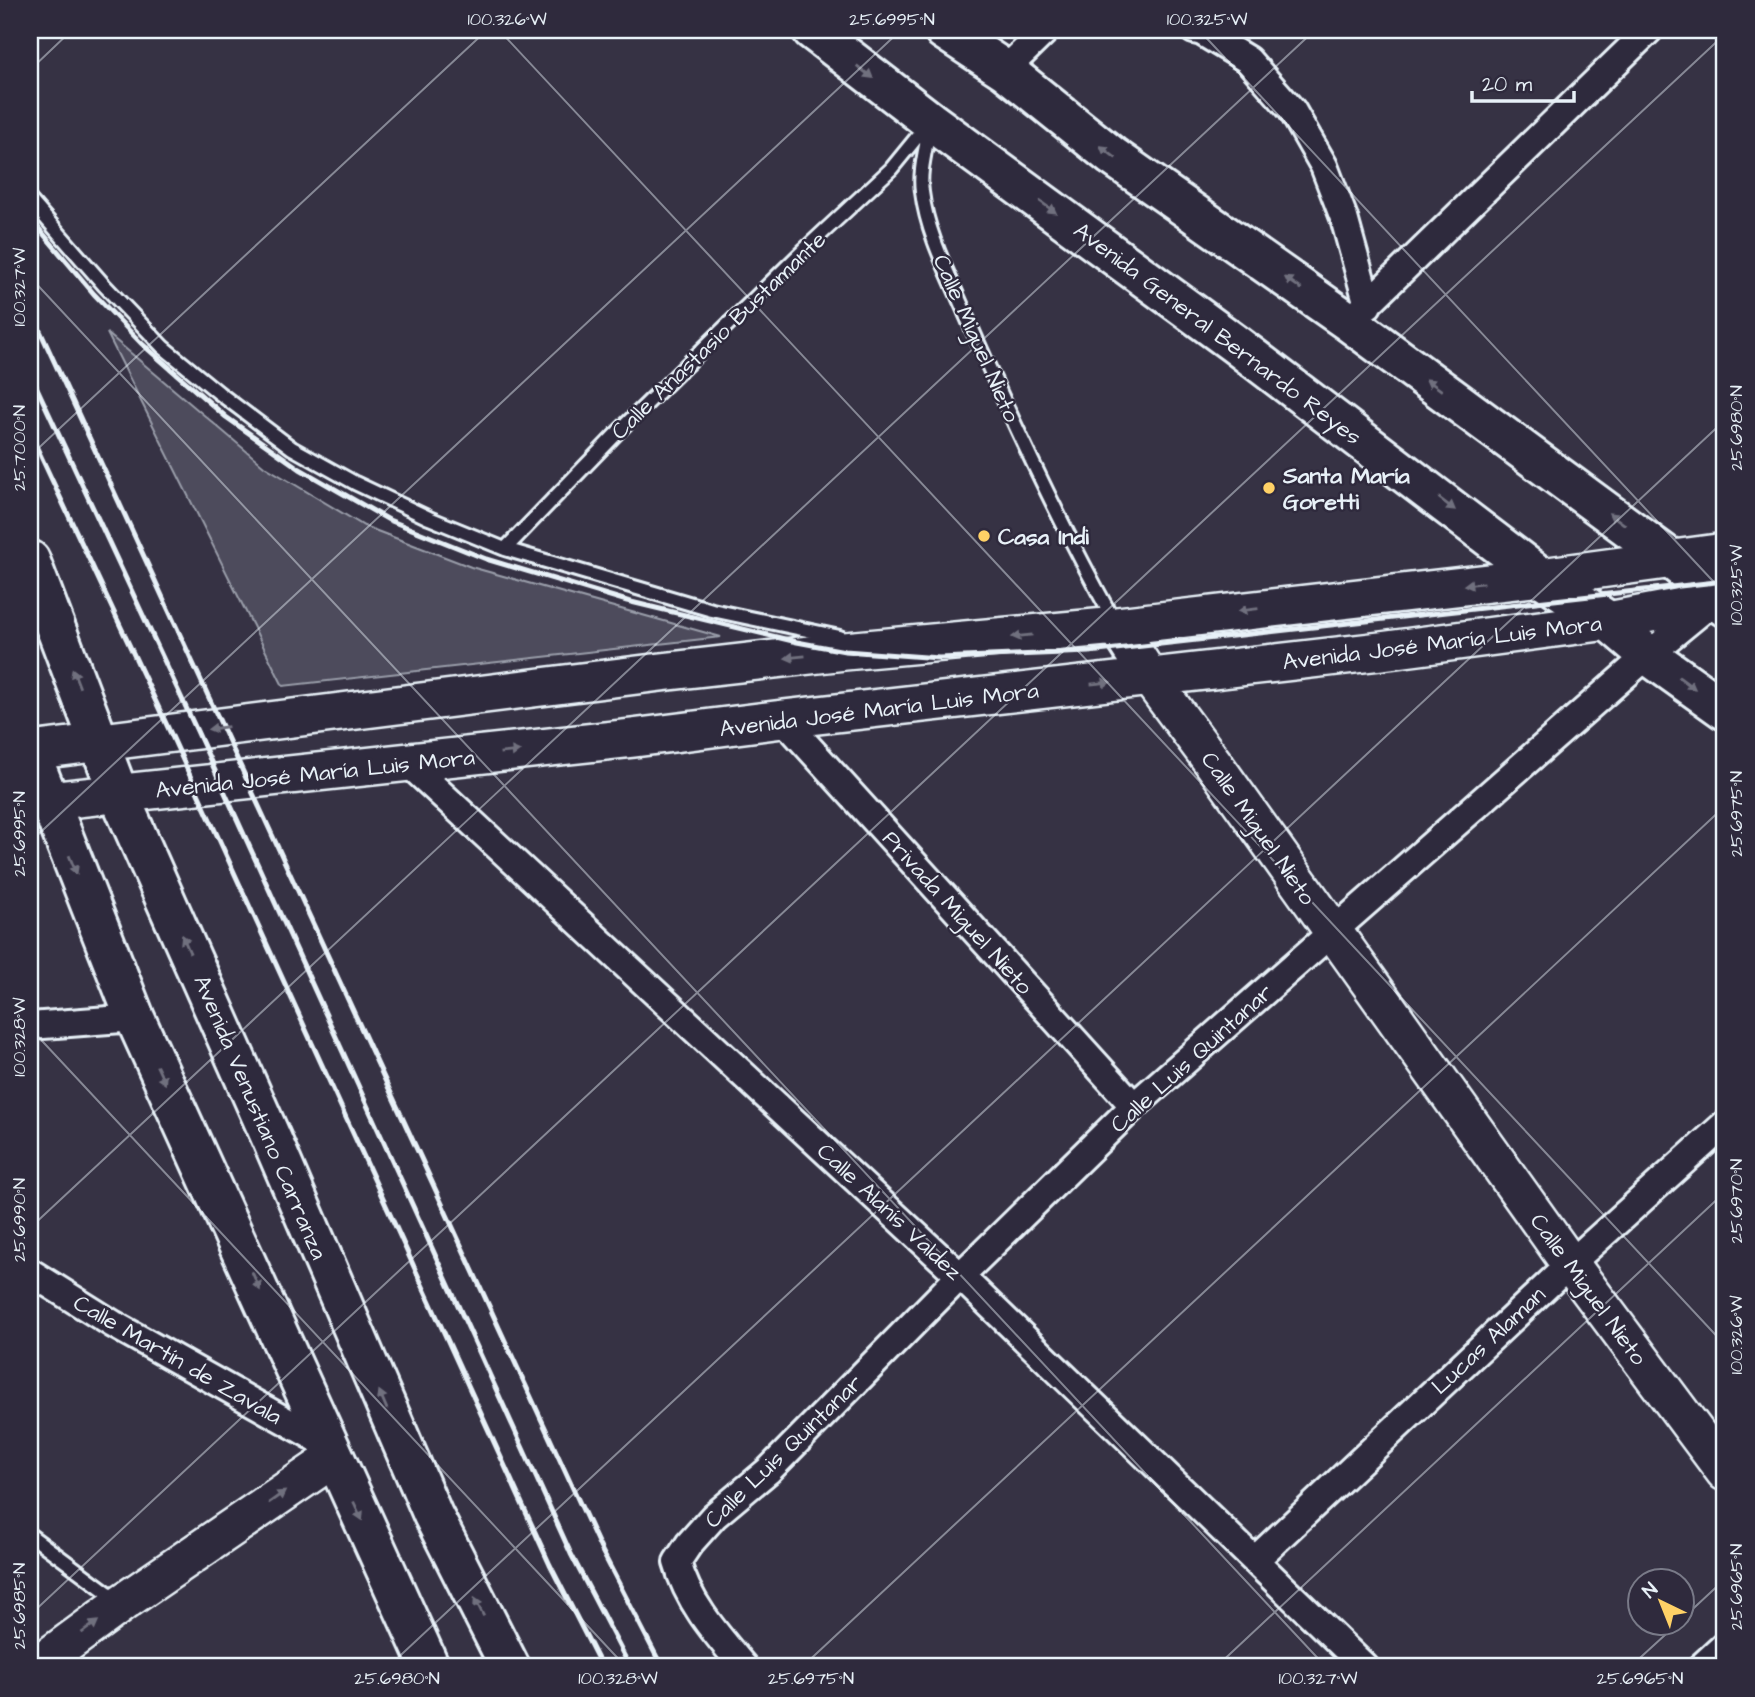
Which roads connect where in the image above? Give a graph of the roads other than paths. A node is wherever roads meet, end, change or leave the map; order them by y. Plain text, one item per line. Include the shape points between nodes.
1 (812, 30) edge
2 (944, 30) edge
3 (1046, 30) edge
4 (1194, 30) edge
5 (1648, 30) edge
6 (1004, 70) junction
7 (930, 121) junction
8 (30, 200) edge
9 (1358, 313) junction
10 (505, 549) junction
11 (1725, 552) edge
12 (30, 559) edge
13 (1672, 560) junction
14 (1541, 577) junction
15 (1723, 596) edge
16 (1608, 621) junction
17 (1117, 626) junction
18 (888, 647) junction
19 (1648, 655) junction
20 (1150, 678) junction
21 (1725, 710) edge
22 (783, 719) junction
23 (101, 742) junction
24 (30, 752) edge
25 (408, 763) junction
26 (119, 795) junction
27 (39, 802) edge
28 (1333, 933) junction
29 (135, 1018) junction
30 (30, 1026) edge
31 (1134, 1106) junction
32 (1725, 1124) edge
33 (1570, 1264) junction
34 (30, 1272) edge
35 (960, 1276) junction
36 (331, 1451) junction
37 (1725, 1472) edge
38 (30, 1535) edge
39 (1255, 1560) junction
40 (122, 1604) junction
41 (1725, 1645) edge
42 (36, 1667) edge
43 (430, 1667) edge
44 (510, 1667) edge
45 (744, 1667) edge
46 (1365, 1667) edge
47 (1701, 1667) edge

1 -> 7 main road, Avenida General Bernardo Reyes
2 - 6 main road
3 - 6 street
4 - 9 street via 1248,60 1292,110 1324,166 1344,218
5 - 9 street
9 -> 6 main road via 1112,156
7 - 10 lane, Calle Anastasio Bustamante via 891,169 620,430
7 -> 14 main road, Avenida General Bernardo Reyes via 1235,344
7 - 17 lane, Calle Miguel Nieto via 922,192 934,240 1018,431
8 - 10 lane via 163,347 292,447 355,483
13 -> 9 main road
10 - 18 lane via 712,610
11 - 13 street
23 -> 12 main road, Avenida Venustiano Carranza
13 - 14 street
13 - 15 main road
14 - 16 main road, Avenida General Bernardo Reyes
14 -> 17 street
15 - 16 street, Avenida José María Luis Mora
15 - 19 street, Calle Luis Quintanar
16 - 19 main road, Avenida General Bernardo Reyes
16 - 20 street, Avenida José María Luis Mora
17 -> 18 street
17 - 20 street, Calle Miguel Nieto
18 -> 23 street
19 -> 21 main road, Avenida General Bernardo Reyes
19 - 28 street, Calle Luis Quintanar
22 -> 20 street, Avenida José María Luis Mora
20 - 28 street, Calle Miguel Nieto
25 -> 22 street, Avenida José María Luis Mora
22 - 31 street, Privada Miguel Nieto
23 - 24 street
23 - 26 main road, Avenida Venustiano Carranza
24 - 27 main road
25 - 26 street, Avenida José María Luis Mora
25 - 35 street, Calle Alanís Valdez
26 - 27 street, Avenida José María Luis Mora
44 -> 26 main road, Avenida Venustiano Carranza via 433,1516
27 -> 29 main road
28 - 31 street, Calle Luis Quintanar
28 - 33 street, Calle Miguel Nieto
29 - 30 street
29 -> 36 main road
31 - 35 street, Calle Luis Quintanar
32 - 33 street, Lucas Alaman
33 - 37 street, Calle Miguel Nieto
33 - 39 street, Lucas Alaman
34 - 36 street, Calle Martín de Zavala
35 - 39 street, Calle Alanís Valdez
35 - 45 street, Calle Luis Quintanar via 769,1470 714,1516 677,1562 683,1584 700,1612
40 -> 36 street
36 -> 43 main road
38 - 40 lane
39 - 46 street, Calle Alanís Valdez
42 -> 40 street
41 - 47 street

